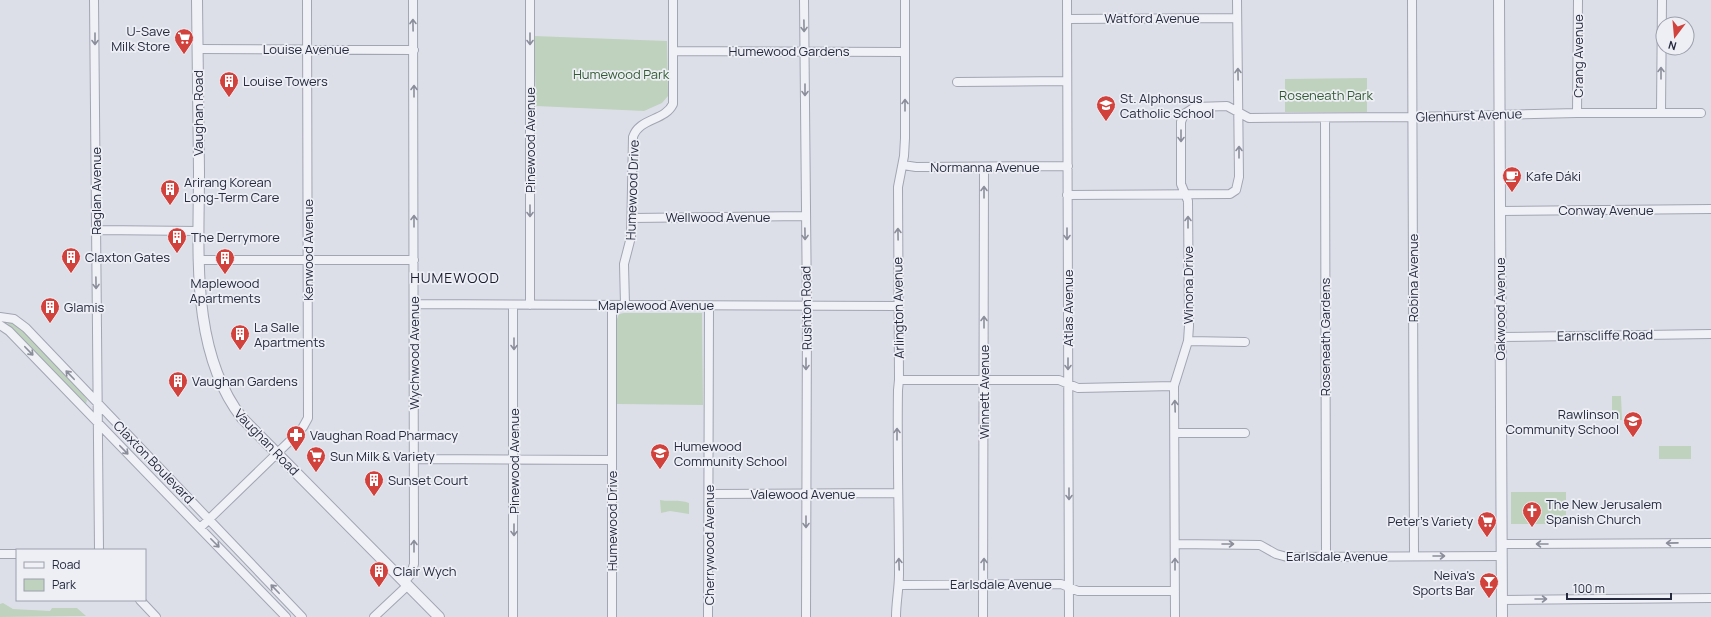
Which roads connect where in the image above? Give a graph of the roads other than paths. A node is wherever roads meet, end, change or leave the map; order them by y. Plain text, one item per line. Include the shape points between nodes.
1 (94, 0) edge
2 (197, 0) edge
3 (307, 0) edge
4 (413, 0) edge
5 (530, 0) edge
6 (673, 0) edge
7 (804, 0) edge
8 (905, 0) edge
9 (1067, 0) edge
10 (1237, 0) edge
11 (1412, 0) edge
12 (1499, 0) edge
13 (1578, 0) edge
14 (1662, 0) edge
15 (1237, 18) junction
16 (1067, 19) junction
17 (198, 49) junction
18 (308, 49) junction
19 (414, 50) junction
20 (673, 51) junction
21 (804, 51) junction
22 (905, 52) junction
23 (1067, 81) junction
24 (957, 82) dead end
25 (1661, 112) junction
26 (1238, 113) junction
27 (1577, 113) junction
28 (1701, 113) dead end
29 (1499, 115) junction
30 (1413, 117) junction
31 (1325, 118) junction
32 (903, 166) junction
33 (1068, 166) junction
34 (984, 167) junction
35 (1186, 194) junction
36 (1067, 195) junction
37 (1711, 209) edge
38 (1500, 211) junction
39 (805, 216) junction
40 (632, 218) junction
41 (96, 230) junction
42 (199, 231) junction
43 (200, 260) junction
44 (308, 260) junction
45 (414, 260) junction
46 (414, 304) junction
47 (514, 305) junction
48 (530, 305) junction
49 (612, 305) junction
50 (625, 305) junction
51 (709, 306) junction
52 (806, 306) junction
53 (898, 306) junction
54 (0, 318) edge
55 (0, 325) edge
56 (1711, 334) edge
57 (1500, 337) junction
58 (1188, 341) junction
59 (1245, 342) dead end
60 (899, 380) junction
61 (985, 380) junction
62 (1068, 384) junction
63 (1174, 386) junction
64 (97, 403) junction
65 (98, 421) junction
66 (1175, 433) junction
67 (1244, 433) dead end
68 (278, 453) junction
69 (413, 459) junction
70 (514, 459) junction
71 (612, 460) junction
72 (897, 493) junction
73 (709, 494) junction
74 (806, 495) junction
75 (209, 518) junction
76 (200, 528) junction
77 (1711, 543) edge
78 (1175, 544) junction
79 (1502, 544) junction
80 (99, 549) edge
81 (0, 554) edge
82 (16, 554) edge
83 (1414, 556) junction
84 (1502, 556) junction
85 (1326, 557) junction
86 (405, 584) junction
87 (899, 585) junction
88 (983, 585) junction
89 (1069, 587) junction
90 (1175, 591) junction
91 (1711, 598) edge
92 (1502, 600) junction
93 (141, 601) edge
94 (156, 617) edge
95 (286, 617) edge
96 (302, 617) edge
97 (374, 617) edge
98 (439, 617) edge
99 (513, 617) edge
100 (612, 617) edge
101 (708, 617) edge
102 (806, 617) edge
103 (896, 617) edge
104 (983, 617) edge
105 (1069, 617) edge
106 (1175, 617) edge
107 (1502, 617) edge

1 -> 41 street, Raglan Avenue
2 - 17 street, Vaughan Road
3 - 18 street, Kenwood Avenue
19 -> 4 street, Wychwood Avenue
5 -> 48 street, Pinewood Avenue
6 - 20 street, Humewood Drive
7 -> 21 street, Rushton Road
8 - 22 street, Arlington Avenue
9 - 16 street, Atlas Avenue
10 - 15 street
11 - 30 street, Robina Avenue
12 - 29 street, Oakwood Avenue
13 - 27 street, Crang Avenue
25 -> 14 street
15 - 16 street, Watford Avenue
26 -> 15 street
16 - 23 street, Atlas Avenue
17 - 18 street, Louise Avenue
17 - 42 street, Vaughan Road
18 - 19 street, Louise Avenue
18 - 44 street, Kenwood Avenue
45 -> 19 street, Wychwood Avenue
20 - 21 street, Humewood Gardens
20 - 40 street, Humewood Drive via 672,108 639,126 633,137
21 - 22 street, Humewood Gardens
21 -> 39 street, Rushton Road
32 -> 22 street, Arlington Avenue
23 - 24 street
23 - 33 street, Atlas Avenue
25 - 27 street, Glenhurst Avenue
25 - 28 street, Glenhurst Avenue
26 - 31 street, Glenhurst Avenue via 1249,118
35 -> 26 street via 1230,194 1238,188
26 -> 35 street, Winona Drive via 1227,106 1195,107 1184,114 1181,122 1181,184
27 - 29 street, Glenhurst Avenue
29 - 30 street, Glenhurst Avenue
29 - 38 street, Oakwood Avenue
30 - 31 street, Glenhurst Avenue
30 - 83 street, Robina Avenue
31 - 85 street, Roseneath Gardens
32 - 34 street, Normanna Avenue
53 -> 32 street, Arlington Avenue via 898,187
33 - 34 street, Normanna Avenue
33 - 36 street, Atlas Avenue
61 -> 34 street, Winnett Avenue
35 - 36 street
58 -> 35 street, Winona Drive
36 -> 62 street, Atlas Avenue
37 - 38 street, Conway Avenue
38 - 57 street, Oakwood Avenue
39 - 40 street, Wellwood Avenue
39 -> 52 street, Rushton Road
40 - 50 street, Humewood Drive via 631,240 624,264
41 - 42 street
41 -> 64 street, Raglan Avenue
42 - 43 street, Vaughan Road
43 - 44 street
43 - 68 street, Vaughan Road via 205,330 222,385 242,418
44 - 45 street
44 - 68 street, Kenwood Avenue via 308,418 303,427
45 - 46 street, Wychwood Avenue
46 - 47 street, Maplewood Avenue
46 - 69 street, Wychwood Avenue
47 - 48 street, Maplewood Avenue
47 -> 70 street, Pinewood Avenue
48 - 49 street, Maplewood Avenue
49 - 50 street, Maplewood Avenue
49 - 71 street, Humewood Drive
50 - 51 street, Maplewood Avenue
51 - 52 street, Maplewood Avenue
51 - 73 street, Cherrywood Avenue
52 - 53 street, Maplewood Avenue
52 -> 74 street, Rushton Road
53 - 60 street, Arlington Avenue
64 -> 54 street, Claxton Boulevard via 26,328 14,319
55 -> 65 street, Claxton Boulevard via 9,331
56 - 57 street, Earnscliffe Road
57 - 79 street, Oakwood Avenue
58 - 59 street
58 - 63 street, Winona Drive
60 - 61 street
72 -> 60 street, Arlington Avenue
61 - 62 street via 1060,380
88 -> 61 street, Winnett Avenue
62 - 63 street via 1078,388
62 -> 89 street, Atlas Avenue
66 -> 63 street, Winona Drive
64 - 65 street, Raglan Avenue
64 - 75 street, Claxton Boulevard
65 -> 76 street, Claxton Boulevard
65 - 80 street, Raglan Avenue
66 - 67 street
66 - 78 street, Winona Drive
68 - 75 street, Kenwood Avenue
68 - 86 street, Vaughan Road
69 - 70 street
86 -> 69 street, Wychwood Avenue via 414,564
70 - 71 street
70 -> 99 street, Pinewood Avenue
71 - 100 street, Humewood Drive
72 - 74 street, Valewood Avenue
87 -> 72 street, Arlington Avenue
73 - 74 street, Valewood Avenue
73 - 101 street, Cherrywood Avenue
74 -> 102 street, Rushton Road
75 - 76 street, Kenwood Avenue
96 -> 75 street, Claxton Boulevard
76 -> 95 street, Claxton Boulevard
77 -> 79 street
78 -> 85 street, Earlsdale Avenue via 1260,545 1283,557
90 -> 78 street, Winona Drive
79 - 84 street, Oakwood Avenue
81 - 82 street
83 -> 84 street, Earlsdale Avenue
83 - 85 street, Earlsdale Avenue
84 - 92 street, Oakwood Avenue
86 - 97 street, Wychwood Avenue
86 - 98 street, Vaughan Road
87 - 88 street, Earlsdale Avenue
87 - 103 street, Arlington Avenue
88 - 89 street, Earlsdale Avenue via 1061,584
88 - 104 street, Winnett Avenue
89 - 90 street, Earlsdale Avenue via 1078,591
89 - 105 street, Atlas Avenue
90 - 106 street, Winona Drive
92 -> 91 street
92 - 107 street, Oakwood Avenue
93 - 94 street

